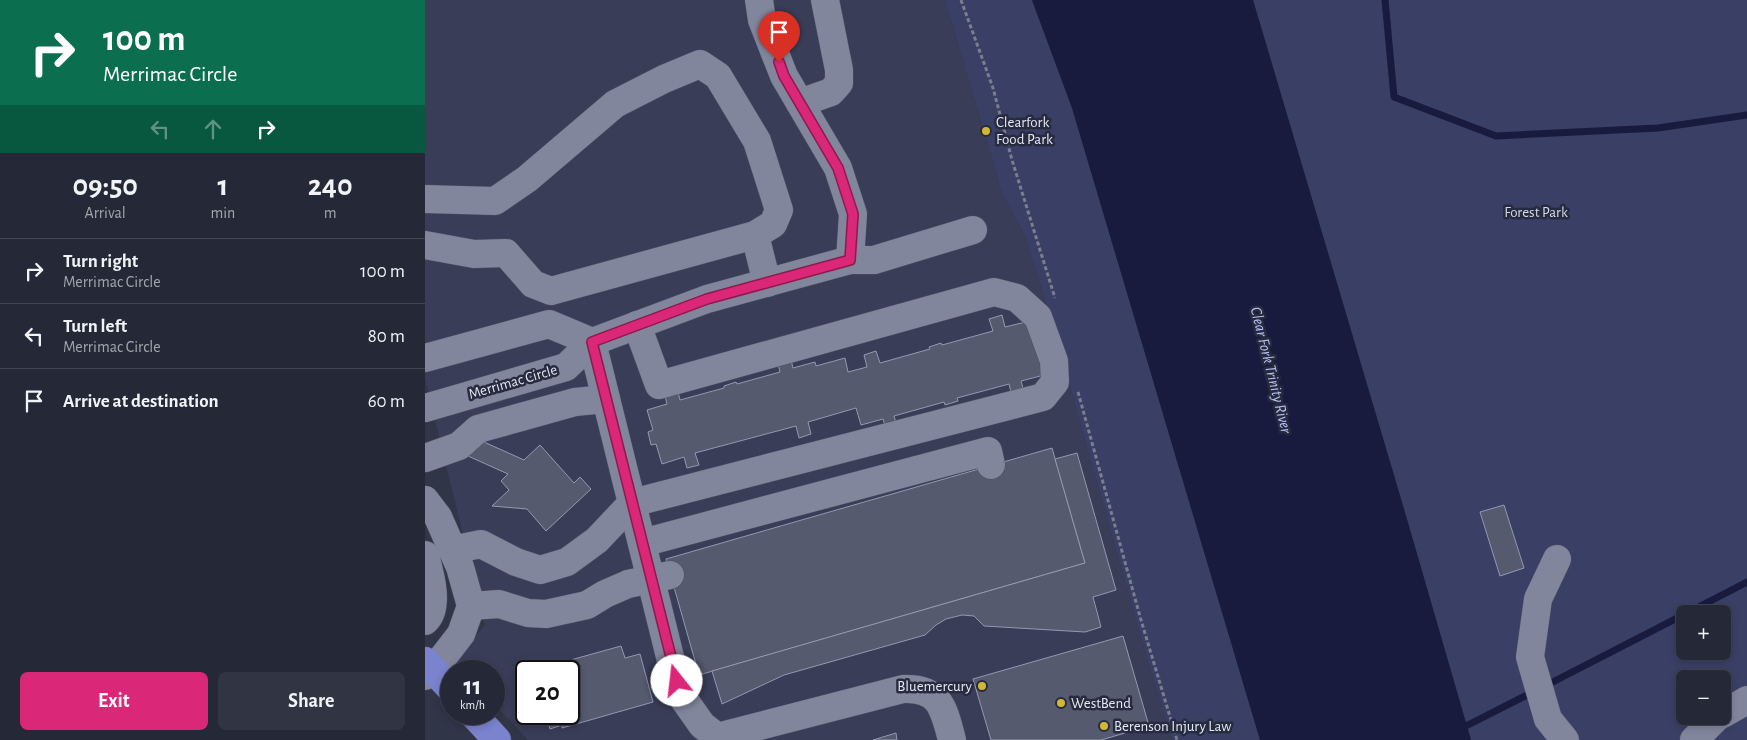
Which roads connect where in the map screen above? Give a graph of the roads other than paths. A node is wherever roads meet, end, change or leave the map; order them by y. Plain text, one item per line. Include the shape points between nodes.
1 (759, 0) edge
2 (825, 0) edge
3 (800, 103) junction
4 (425, 199) edge
5 (973, 230) dead end
6 (755, 235) junction
7 (425, 245) edge
8 (850, 260) junction
9 (767, 283) junction
10 (637, 325) junction
11 (592, 342) junction
12 (425, 358) edge
13 (606, 399) junction
14 (425, 408) edge
15 (425, 458) edge
16 (991, 465) dead end
17 (425, 500) edge
18 (632, 503) junction
19 (642, 543) junction
20 (453, 550) junction
21 (425, 555) edge
22 (1557, 559) dead end
23 (661, 578) junction
24 (471, 606) junction
25 (425, 621) edge
26 (434, 674) edge
27 (1747, 700) edge
28 (1731, 709) edge
29 (483, 725) edge
30 (1709, 725) edge
31 (719, 738) edge
32 (497, 740) edge
33 (952, 740) edge
34 (1565, 740) edge
35 (1694, 740) edge

1 - 3 street via 762,20 784,76
2 - 3 street via 839,83 831,92
3 - 8 street via 838,168 853,214
4 - 6 street via 495,201 527,179 615,104 700,64 718,76 757,141 779,210 773,224
5 - 8 street, Merrimac Circle via 874,260
6 - 7 street via 551,291 533,284 506,253 474,254
6 - 9 street
8 - 9 street, Merrimac Circle
9 - 10 street, Merrimac Circle via 707,299
10 - 11 street, Merrimac Circle
10 - 18 street via 659,385 994,292 1017,298 1038,317 1054,361 1055,382 1043,397
11 - 12 street via 549,324
11 - 13 street
11 - 14 street, Merrimac Circle via 566,367
13 - 15 street via 575,402 478,429 459,446
13 - 18 street
16 - 19 street via 988,452
17 - 20 street via 438,517
18 - 19 street
18 - 20 street via 597,540 567,562 540,570 481,544
19 - 23 street
20 - 24 street
21 - 25 street via 431,574 433,606
22 - 34 street via 1538,599 1530,657 1548,719
23 - 24 street via 628,584 587,605 546,614 528,613 499,604
23 - 31 street via 672,664 683,698 701,725
24 - 26 street via 461,634
27 - 28 street
29 - 32 main road
30 - 35 street
31 - 33 street via 917,688 931,693 945,712

